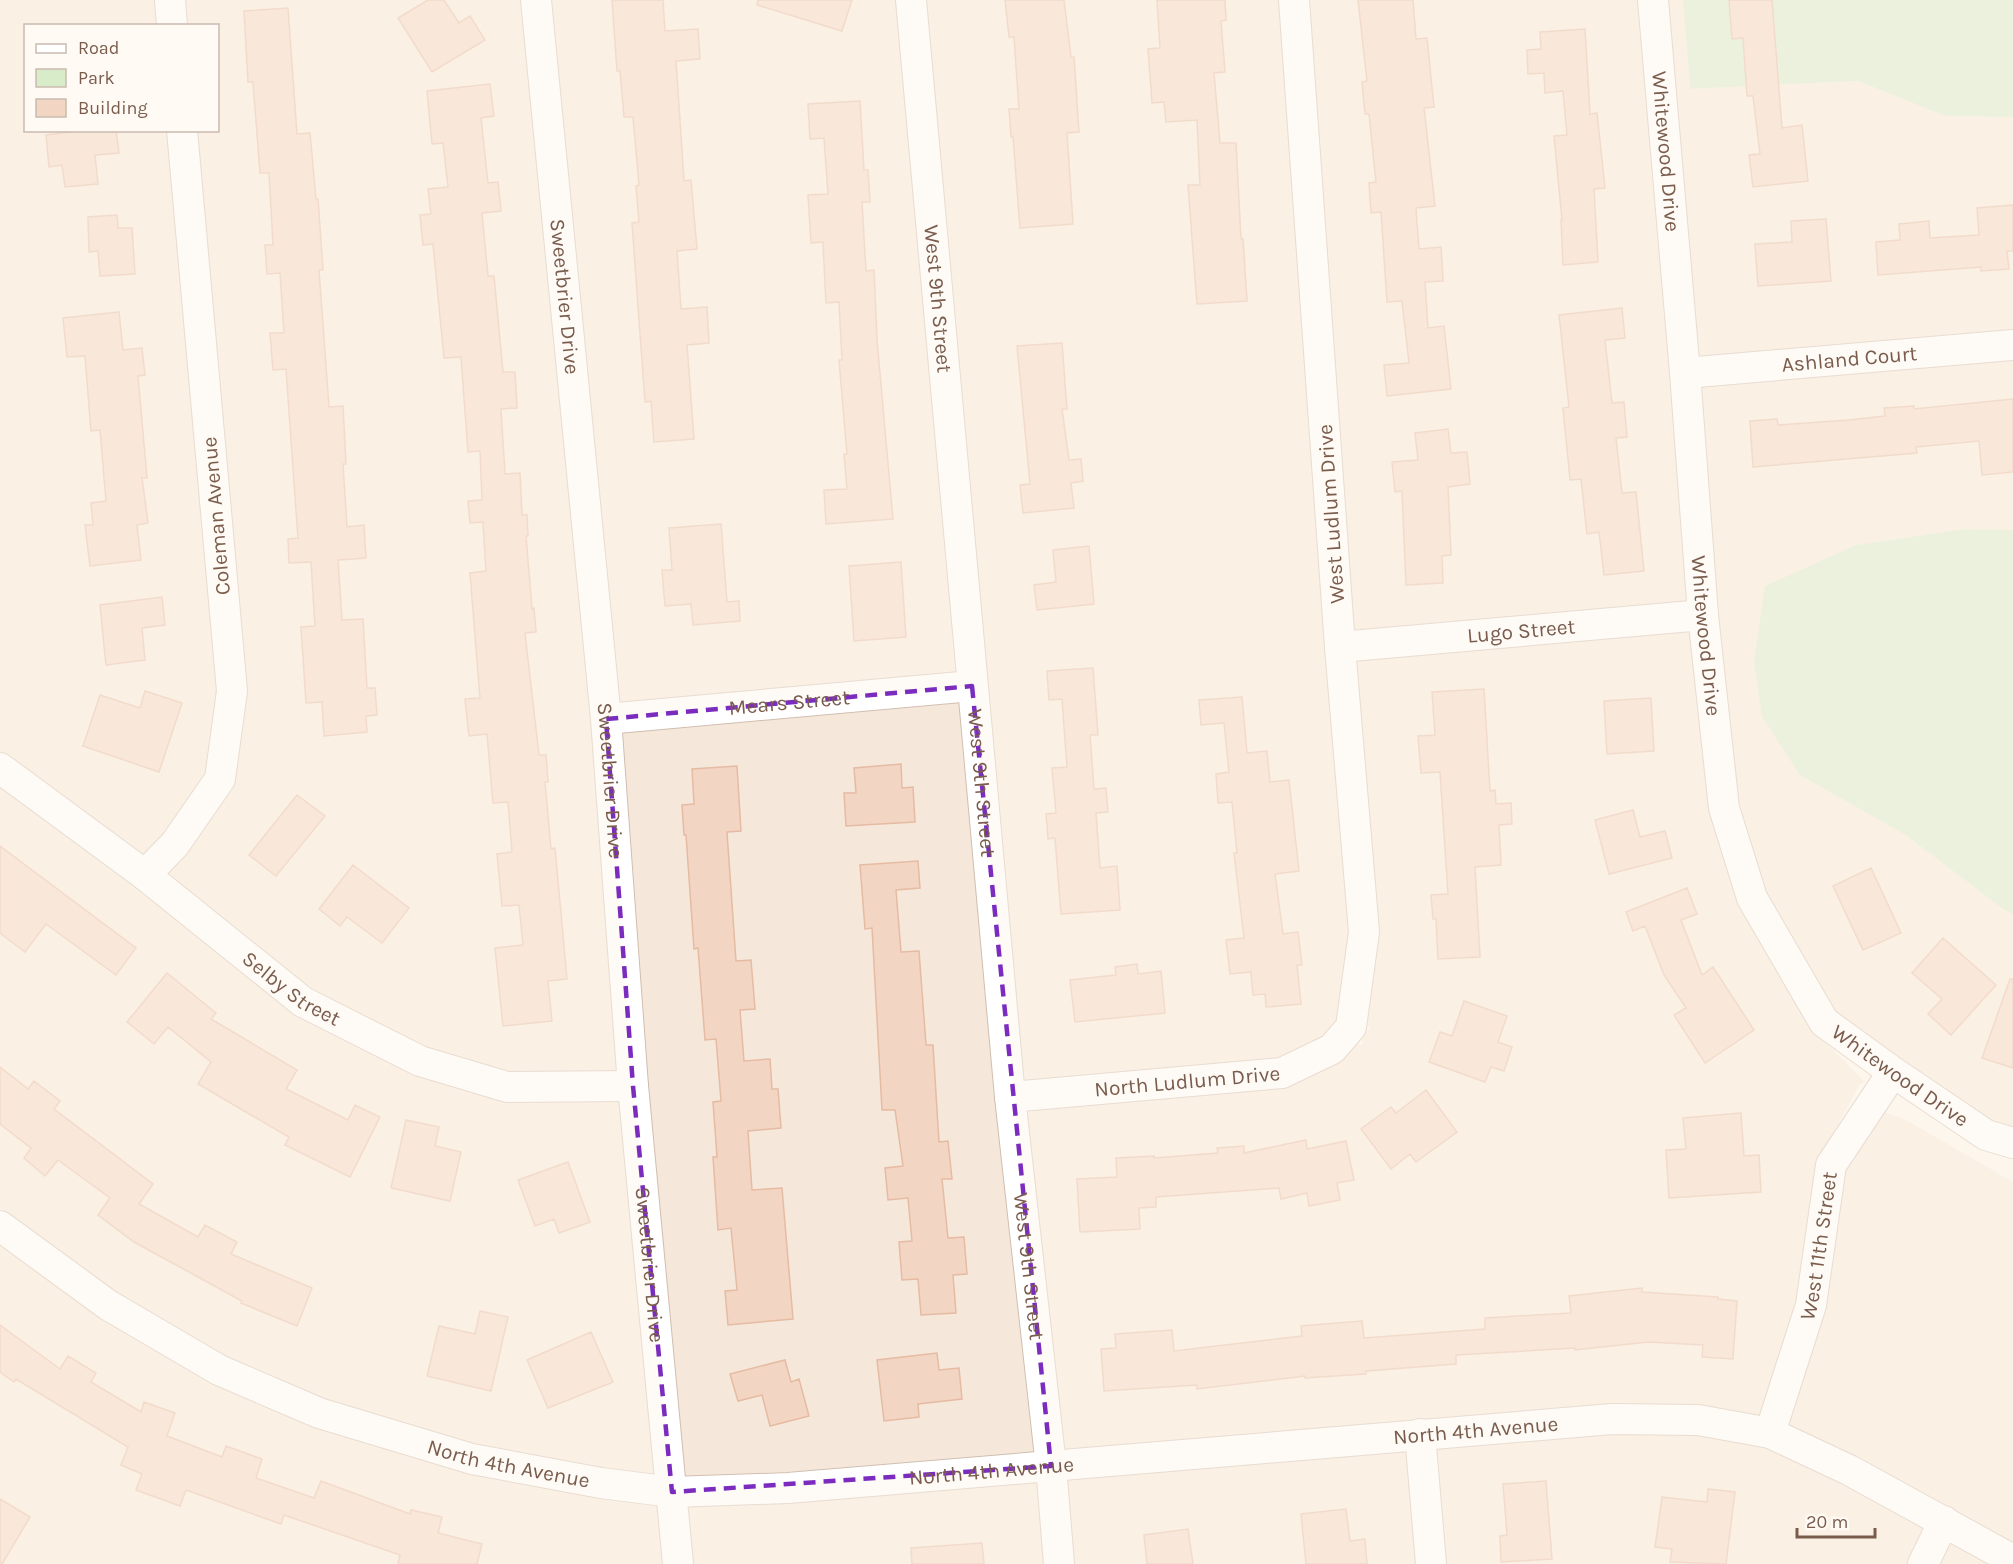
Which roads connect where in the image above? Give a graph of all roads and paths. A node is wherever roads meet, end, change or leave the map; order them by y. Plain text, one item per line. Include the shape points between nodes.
1 (170, 0) edge
2 (536, 0) edge
3 (911, 0) edge
4 (1294, 0) edge
5 (1653, 0) edge
6 (172, 24) edge
7 (182, 132) edge
8 (2013, 345) edge
9 (1685, 373) junction
10 (1703, 615) junction
11 (1340, 647) junction
12 (972, 686) junction
13 (606, 719) junction
14 (0, 768) edge
15 (145, 875) junction
16 (1351, 1027) joint
17 (1893, 1072) junction
18 (633, 1086) junction
19 (1010, 1097) junction
20 (2013, 1143) edge
21 (0, 1226) edge
22 (1770, 1433) junction
23 (1420, 1434) junction
24 (1051, 1466) junction
25 (672, 1492) junction
26 (1944, 1521) junction
27 (2013, 1560) edge
28 (678, 1564) edge
29 (1059, 1564) edge
30 (1431, 1564) edge
31 (1923, 1564) edge

1 - 6 street
2 - 13 street, Sweetbrier Drive
3 - 12 street, West 9th Street
4 - 11 street, West Ludlum Drive
5 - 9 street, Whitewood Drive
7 - 15 street, Coleman Avenue via 232,691 220,779 175,844
8 - 9 street, Ashland Court
9 - 10 street, Whitewood Drive
10 - 11 street, Lugo Street
10 - 17 street, Whitewood Drive via 1724,808 1752,898 1824,1022
11 - 16 street, West Ludlum Drive via 1364,932
12 - 13 street, Mears Street
12 - 19 street, West 9th Street
13 - 18 street, Sweetbrier Drive
14 - 15 street, Selby Street
15 - 18 street, Selby Street via 303,1002 420,1061 507,1087
16 - 19 street, North Ludlum Drive via 1332,1049 1282,1073
17 - 20 street, Whitewood Drive via 1986,1135
17 - 22 street, West 11th Street via 1831,1165 1811,1305
18 - 25 street, Sweetbrier Drive
19 - 24 street, West 9th Street
21 - 25 street, North 4th Avenue via 118,1311 219,1370 319,1413 472,1460 601,1484
22 - 23 street, North 4th Avenue via 1698,1420 1611,1419
22 - 26 street, North 4th Avenue
23 - 24 street, North 4th Avenue
23 - 30 street
24 - 25 street, North 4th Avenue via 788,1488
24 - 29 street, West 9th Street
25 - 28 street, Sweetbrier Drive
26 - 27 street, North 4th Avenue
26 - 31 street

